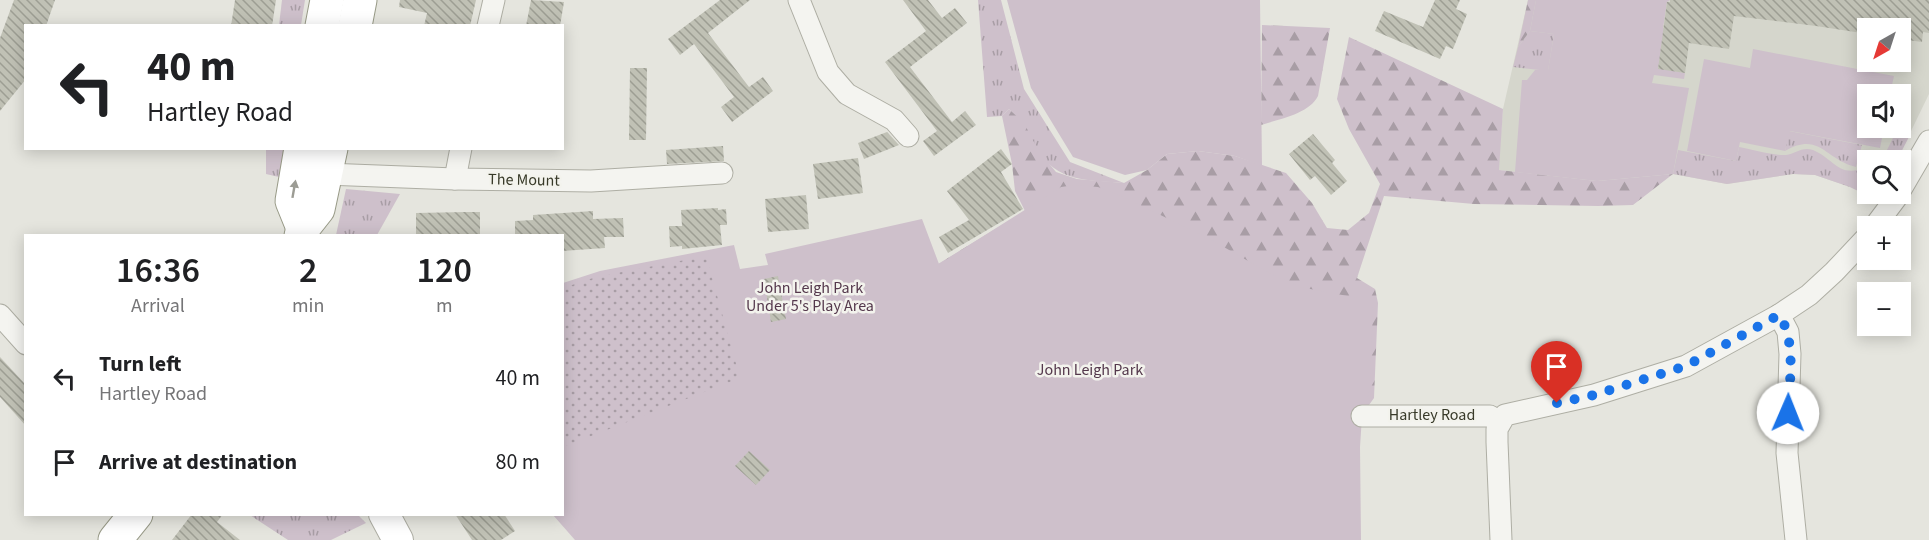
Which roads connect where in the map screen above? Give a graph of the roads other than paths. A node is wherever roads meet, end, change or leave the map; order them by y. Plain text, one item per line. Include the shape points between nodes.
1 (327, 0) edge
2 (360, 0) edge
3 (494, 0) edge
4 (799, 0) edge
5 (322, 24) edge
6 (355, 24) edge
7 (488, 24) edge
8 (908, 136) dead end
9 (1929, 141) edge
10 (301, 150) edge
11 (461, 150) edge
12 (328, 161) edge
13 (722, 173) dead end
14 (1911, 173) edge
15 (455, 179) junction
16 (302, 232) edge
17 (1857, 247) edge
18 (0, 315) edge
19 (1779, 315) junction
20 (24, 342) edge
21 (1362, 416) dead end
22 (1500, 422) junction
23 (134, 516) edge
24 (385, 516) edge
25 (115, 540) edge
26 (398, 540) edge
27 (1502, 540) edge
28 (1796, 540) edge

1 - 5 highway
2 - 6 highway
3 - 7 street
4 - 8 street via 828,72 847,94 894,120
9 - 14 street
16 -> 10 highway via 292,201
11 - 15 street
12 - 15 street, The Mount
12 - 16 highway via 318,209
13 - 15 street, The Mount via 591,181
17 - 19 street, Hartley Road via 1817,287
18 - 20 street
19 - 22 street, Hartley Road via 1686,366 1594,395 1512,412
19 - 28 street via 1788,332 1790,354 1787,453
21 - 22 street, Hartley Road via 1490,416
22 - 27 street, Hartley Road via 1497,442
23 - 25 highway
24 - 26 street

